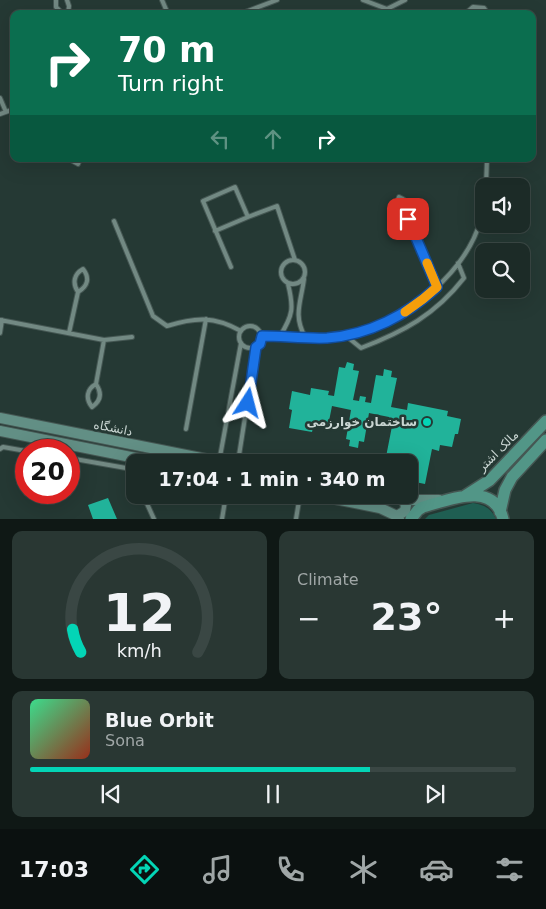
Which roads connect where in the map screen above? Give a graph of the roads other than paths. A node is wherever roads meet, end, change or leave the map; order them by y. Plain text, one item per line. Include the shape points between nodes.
1 (277, 0) edge
2 (363, 0) edge
3 (405, 0) edge
4 (265, 1) edge
5 (387, 8) junction
6 (248, 10) edge
7 (390, 10) edge
8 (470, 10) edge
9 (485, 10) edge
10 (0, 98) edge
11 (10, 110) edge
12 (6, 112) junction
13 (0, 114) edge
14 (487, 162) edge
15 (486, 178) edge
16 (248, 217) junction
17 (408, 219) junction
18 (114, 221) dead end
19 (215, 231) junction
20 (475, 231) edge
21 (295, 260) junction
22 (458, 263) junction
23 (231, 267) dead end
24 (305, 276) junction
25 (288, 284) junction
26 (437, 287) junction
27 (78, 292) junction
28 (206, 319) junction
29 (1, 320) edge
30 (241, 331) junction
31 (0, 333) edge
32 (69, 333) junction
33 (262, 336) junction
34 (280, 336) junction
35 (346, 336) junction
36 (132, 337) dead end
37 (305, 337) junction
38 (104, 340) junction
39 (241, 344) junction
40 (256, 347) junction
41 (96, 384) junction
42 (0, 418) edge
43 (546, 421) edge
44 (186, 429) dead end
45 (0, 430) edge
46 (546, 440) edge
47 (0, 448) edge
48 (15, 449) edge
49 (180, 454) edge
50 (221, 454) edge
51 (239, 454) edge
52 (126, 456) edge
53 (80, 460) edge
54 (126, 468) edge
55 (490, 480) junction
56 (505, 490) junction
57 (465, 496) junction
58 (418, 500) edge
59 (448, 500) junction
60 (147, 504) edge
61 (224, 504) edge
62 (298, 504) edge
63 (360, 504) edge
64 (405, 504) edge
65 (502, 516) edge
66 (398, 518) edge
67 (154, 519) edge
68 (222, 519) edge
69 (296, 519) edge
70 (411, 519) edge

1 - 4 lane
2 - 5 lane
3 - 5 lane
4 - 6 lane
5 - 7 lane
8 - 9 lane
10 - 12 lane
11 - 12 lane
12 - 13 lane
14 - 15 lane
16 - 19 lane
16 - 19 lane via 235,187 203,201
16 - 21 lane via 277,206
17 - 17 lane via 409,206 399,197 397,210
17 - 26 lane
18 - 28 lane via 153,316 167,326 186,320
19 - 23 lane
20 - 22 lane
21 - 24 lane via 304,268
21 - 25 lane via 284,263 280,271
22 - 26 lane
22 - 35 lane via 464,278 450,296 415,323 389,338 361,348
24 - 25 lane via 300,282
24 - 37 lane via 298,324
25 - 34 lane via 292,301 290,319
26 - 35 lane via 407,311 382,324
27 - 27 lane via 86,286 88,277 84,269 76,274 74,283
27 - 32 lane
28 - 30 lane via 226,323
28 - 44 lane
29 - 31 lane
29 - 32 lane
30 - 33 lane via 253,326
30 - 39 lane
32 - 38 lane
33 - 34 lane
33 - 40 lane
34 - 37 lane
35 - 37 lane
36 - 38 lane
38 - 41 lane
39 - 40 lane via 248,348
39 - 50 lane
40 - 51 lane
41 - 41 lane via 88,394 92,407 100,397
42 - 49 main road, دانشگاه
43 - 55 main road, مالک اشتر
45 - 52 main road, دانشگاه
46 - 56 main road via 512,477
47 - 48 lane
53 - 54 lane
55 - 56 main road via 496,491
55 - 57 main road, مالک اشتر
56 - 65 main road
57 - 59 main road
57 - 65 main road via 483,496
58 - 59 main road
59 - 70 main road via 423,507
60 - 67 lane
61 - 68 lane
62 - 69 lane
63 - 66 main road via 380,508
64 - 66 main road via 405,511

